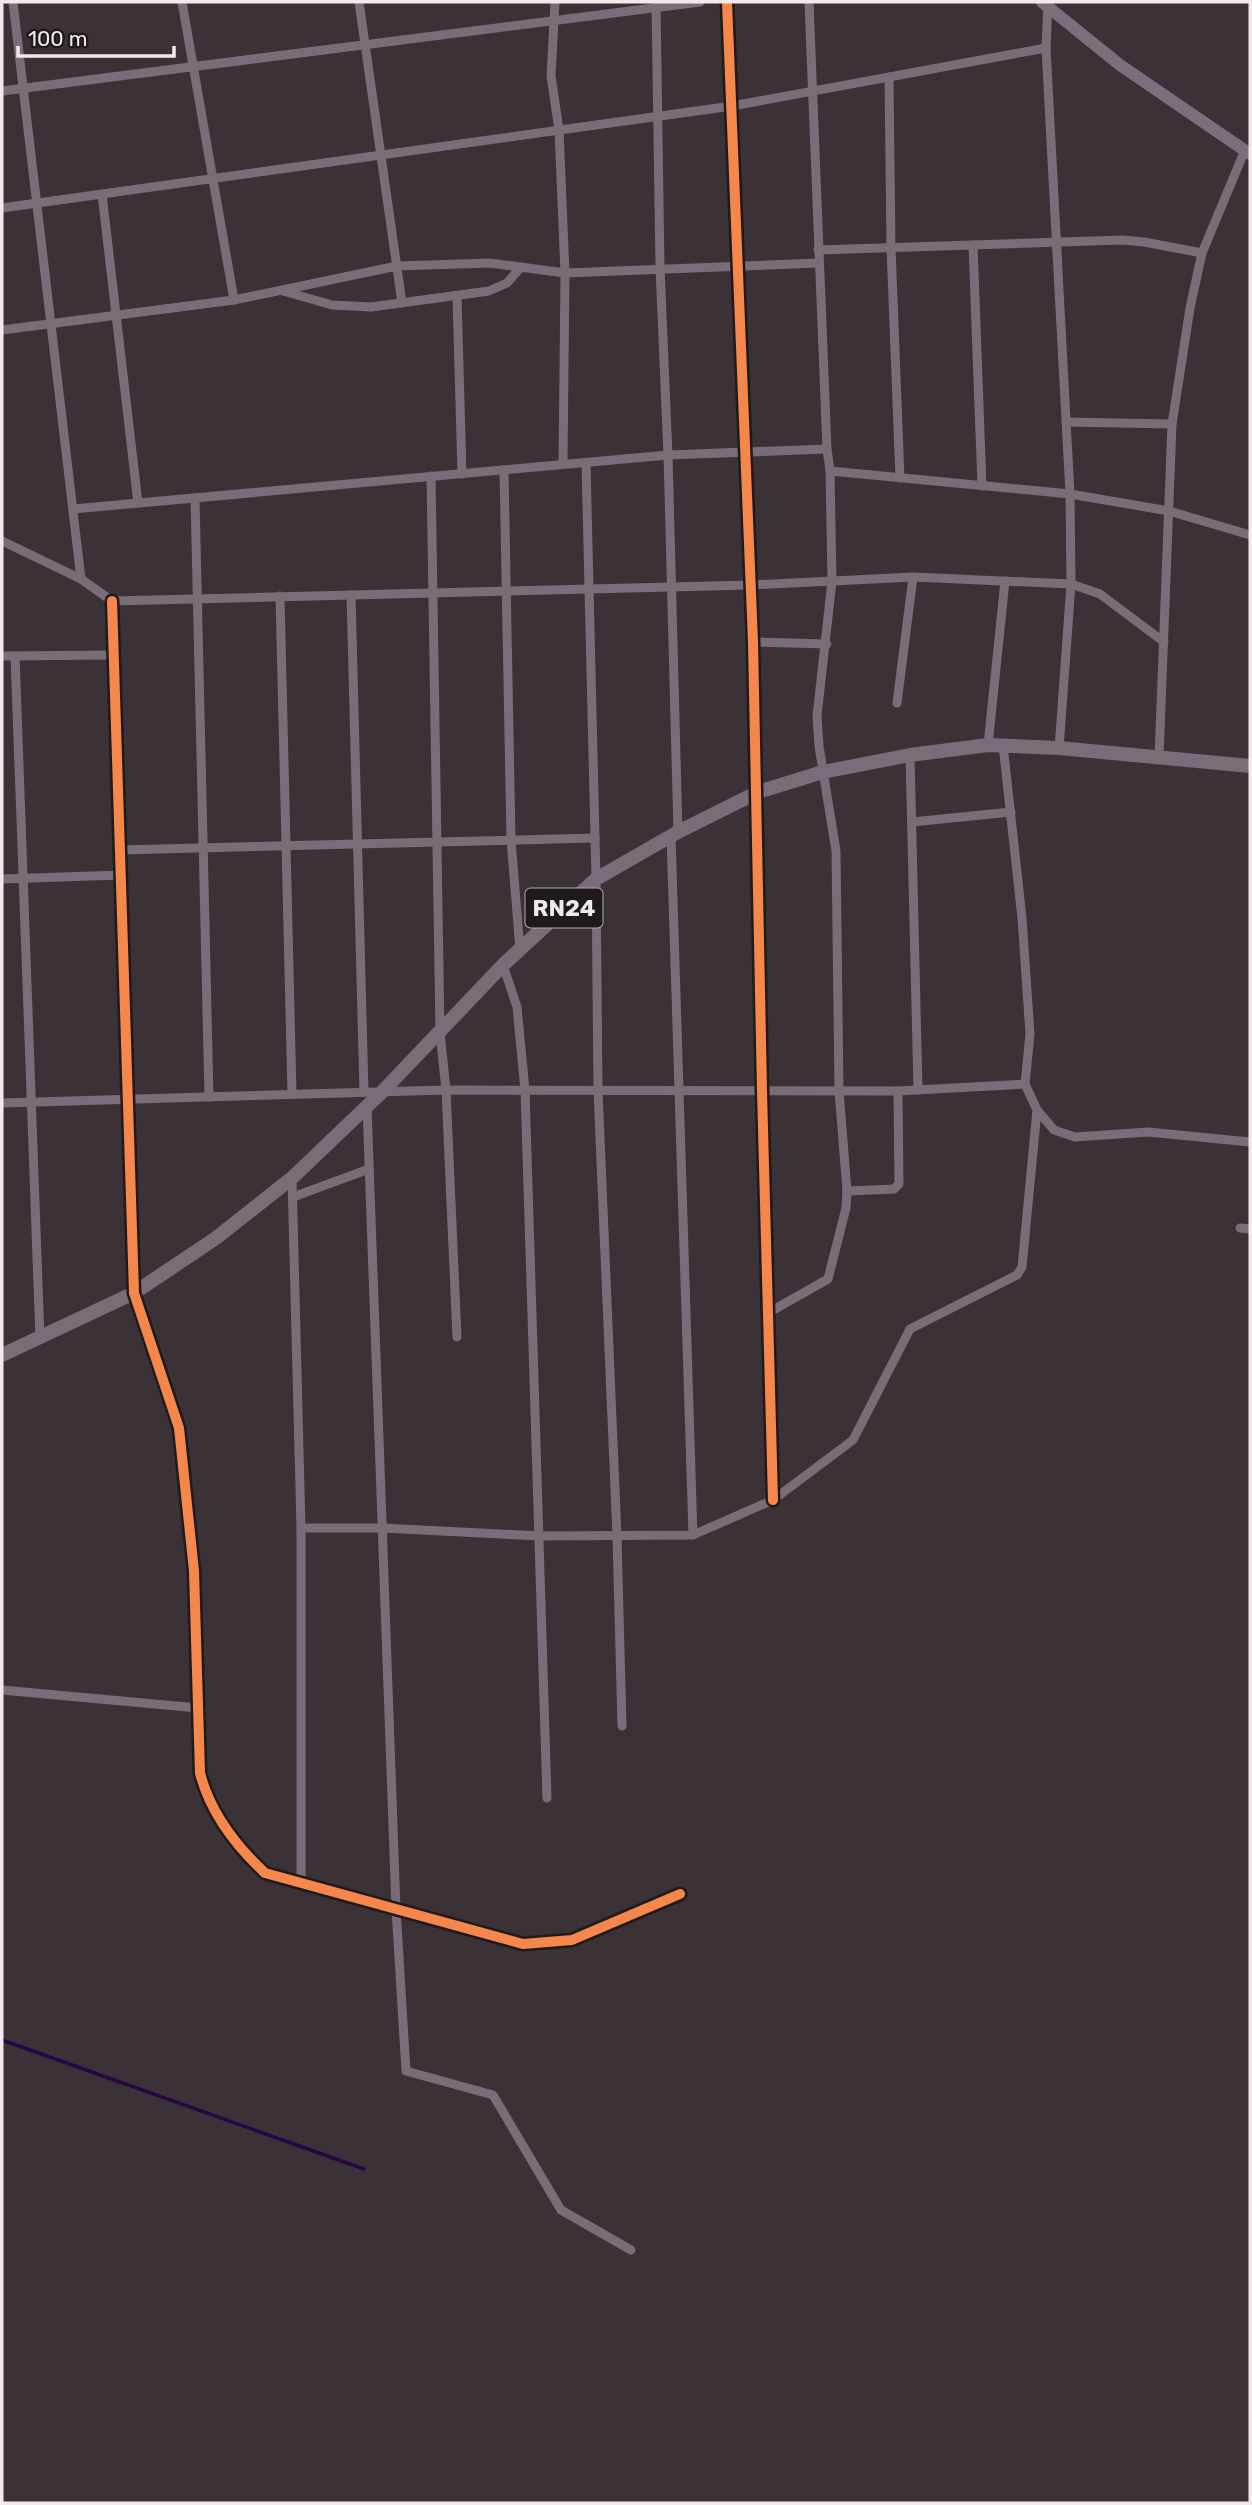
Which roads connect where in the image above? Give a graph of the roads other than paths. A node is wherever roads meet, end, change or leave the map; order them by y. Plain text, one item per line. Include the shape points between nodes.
1 (13, 2) edge
2 (182, 2) edge
3 (359, 2) edge
4 (555, 2) edge
5 (700, 2) edge
6 (727, 2) edge
7 (809, 2) edge
8 (1046, 3) edge
9 (656, 5) edge
10 (554, 20) junction
11 (365, 44) junction
12 (1046, 48) junction
13 (193, 66) junction
14 (889, 77) junction
15 (23, 88) junction
16 (2, 91) edge
17 (811, 92) junction
18 (732, 106) junction
19 (659, 116) junction
20 (559, 130) junction
21 (1247, 152) edge
22 (382, 155) junction
23 (213, 179) junction
24 (102, 194) junction
25 (37, 203) junction
26 (2, 208) edge
27 (1056, 243) junction
28 (973, 246) junction
29 (891, 248) junction
30 (818, 250) junction
31 (1202, 253) junction
32 (819, 263) junction
33 (738, 265) junction
34 (397, 266) junction
35 (521, 267) junction
36 (660, 268) junction
37 (565, 273) junction
38 (282, 290) junction
39 (457, 296) junction
40 (234, 300) junction
41 (402, 303) junction
42 (116, 316) junction
43 (51, 324) junction
44 (2, 331) edge
45 (1066, 422) junction
46 (1172, 424) junction
47 (827, 449) junction
48 (746, 452) junction
49 (668, 455) junction
50 (586, 463) junction
51 (563, 464) junction
52 (504, 470) junction
53 (830, 471) junction
54 (463, 474) junction
55 (431, 477) junction
56 (900, 478) junction
57 (982, 486) junction
58 (1070, 494) junction
59 (194, 498) junction
60 (138, 503) junction
61 (73, 509) junction
62 (1169, 510) junction
63 (1250, 535) edge
64 (2, 541) edge
65 (912, 577) junction
66 (81, 579) junction
67 (832, 581) junction
68 (1005, 581) junction
69 (751, 584) junction
70 (1071, 584) junction
71 (672, 586) junction
72 (589, 589) junction
73 (507, 591) junction
74 (433, 592) junction
75 (351, 594) junction
76 (280, 596) junction
77 (197, 598) junction
78 (112, 601) junction
79 (753, 642) junction
80 (1164, 642) junction
81 (827, 644) junction
82 (114, 655) junction
83 (2, 656) edge
84 (15, 656) junction
85 (897, 703) dead end
86 (1003, 745) junction
87 (988, 746) junction
88 (1059, 748) junction
89 (910, 755) junction
90 (1159, 757) junction
91 (1250, 766) edge
92 (823, 772) junction
93 (758, 792) junction
94 (1011, 812) junction
95 (912, 822) junction
96 (675, 834) junction
97 (595, 838) junction
98 (511, 840) junction
99 (437, 842) junction
100 (357, 844) junction
101 (286, 846) junction
102 (203, 848) junction
103 (120, 850) junction
104 (121, 874) junction
105 (23, 878) junction
106 (2, 879) edge
107 (596, 879) junction
108 (520, 950) junction
109 (503, 965) junction
110 (440, 1032) junction
111 (1025, 1084) junction
112 (446, 1090) junction
113 (525, 1090) junction
114 (918, 1090) junction
115 (383, 1091) junction
116 (598, 1091) junction
117 (762, 1091) junction
118 (839, 1091) junction
119 (898, 1091) junction
120 (680, 1092) junction
121 (292, 1094) junction
122 (209, 1097) junction
123 (128, 1099) junction
124 (365, 1100) junction
125 (31, 1102) junction
126 (2, 1103) edge
127 (1037, 1110) junction
128 (1250, 1142) edge
129 (369, 1169) junction
130 (292, 1178) junction
131 (847, 1191) junction
132 (293, 1197) junction
133 (134, 1293) junction
134 (768, 1313) junction
135 (457, 1337) dead end
136 (40, 1339) junction
137 (2, 1355) edge
138 (773, 1500) junction
139 (300, 1528) junction
140 (383, 1528) junction
141 (693, 1535) junction
142 (540, 1536) junction
143 (617, 1536) junction
144 (2, 1690) edge
145 (198, 1707) junction
146 (622, 1726) dead end
147 (547, 1798) dead end
148 (301, 1883) junction
149 (680, 1894) dead end
150 (396, 1909) junction
151 (631, 2250) dead end

1 - 15 street
2 - 13 street
3 - 11 street
4 - 10 street
5 - 9 street
6 - 18 street
7 - 17 street
8 - 12 street
8 - 21 main road via 1120,65
9 - 10 street
9 - 19 street
10 - 11 street
10 - 20 street via 551,76
11 - 13 street
11 - 22 street
12 - 14 street
12 - 27 street
13 - 15 street
13 - 23 street
14 - 17 street
14 - 29 street
15 - 16 street
15 - 25 street
17 - 18 street
17 - 30 street
18 - 19 street
18 - 33 street
19 - 20 street
19 - 36 street
20 - 22 street
20 - 37 street
21 - 31 street
22 - 23 street
22 - 34 street
23 - 24 street
23 - 40 street
24 - 25 street
24 - 42 street
25 - 26 street
25 - 43 street
27 - 28 street
27 - 31 street via 1144,242
27 - 45 street
28 - 29 street
28 - 57 street
29 - 30 street
29 - 56 street
30 - 32 street
31 - 46 street
32 - 33 street
32 - 47 street
33 - 36 street
33 - 48 street
34 - 35 street via 490,263
34 - 38 street
34 - 41 street
35 - 37 street
35 - 39 street via 507,283
36 - 37 street
36 - 49 street
37 - 51 street
38 - 40 street
38 - 41 street via 332,305
39 - 41 street
39 - 54 street
40 - 42 street
42 - 43 street
42 - 60 street
43 - 44 street
43 - 61 street
45 - 46 street
45 - 58 street
46 - 62 street
47 - 48 street
47 - 53 street
48 - 49 street
48 - 69 street
49 - 50 street
49 - 71 street
50 - 51 street
50 - 72 street
51 - 52 street
52 - 54 street
52 - 73 street
53 - 56 street
53 - 67 street
54 - 55 street
55 - 59 street
55 - 74 street
56 - 57 street
57 - 58 street
58 - 62 street
58 - 70 street
59 - 60 street
59 - 77 street
60 - 61 street
61 - 66 street
62 - 63 street
62 - 80 street
64 - 66 street
65 - 67 street
65 - 68 street
65 - 85 street
66 - 78 street
67 - 69 street
67 - 81 street
68 - 70 street
68 - 87 street
69 - 71 street
69 - 79 street
70 - 80 street via 1100,594
70 - 88 street
71 - 72 street
71 - 96 street
72 - 73 street
72 - 97 street
73 - 74 street
73 - 98 street
74 - 75 street
74 - 99 street
75 - 76 street
75 - 100 street
76 - 77 street
76 - 101 street
77 - 78 street
77 - 102 street
78 - 82 street
79 - 81 street
79 - 93 street
80 - 90 street
81 - 92 street via 817,716
82 - 84 street
82 - 103 street
83 - 84 street
84 - 105 street
86 - 87 main road, RN24
86 - 88 main road, RN24
86 - 94 street
87 - 89 main road, RN24
88 - 90 main road, RN24
89 - 92 main road, RN24
89 - 95 street
90 - 91 main road, RN24
92 - 93 main road, RN24
92 - 118 street via 836,851
93 - 96 main road, RN24
93 - 117 street
94 - 95 street
94 - 111 street via 1030,1034
95 - 114 street
96 - 107 main road, RN24
96 - 120 street
97 - 98 street
97 - 107 street
98 - 99 street
98 - 108 street
99 - 100 street
99 - 110 street
100 - 101 street
100 - 124 street
101 - 102 street
101 - 121 street
102 - 103 street
102 - 122 street
103 - 104 street
104 - 105 street
104 - 123 street
105 - 106 street
105 - 125 street
107 - 108 main road, RN24
107 - 116 street
108 - 109 main road, RN24
109 - 110 main road, RN24
109 - 113 street via 517,1007
110 - 112 street
110 - 115 main road, RN24
111 - 114 street
111 - 127 street
112 - 113 street
112 - 115 street
112 - 135 street
113 - 116 street
113 - 142 street
114 - 119 street
115 - 124 main road, RN24
116 - 120 street
116 - 143 street
117 - 118 street
117 - 120 street
117 - 134 street
118 - 119 street
118 - 131 street
119 - 131 street via 899,1184 894,1189
120 - 141 street
121 - 122 street
121 - 124 street
122 - 123 street
123 - 125 street
123 - 133 street
124 - 129 street
124 - 130 main road, RN24
125 - 126 street
125 - 136 street
127 - 128 street via 1054,1130 1075,1138 1148,1132
127 - 138 street via 1022,1268 1017,1275 910,1329 853,1440
129 - 132 street
129 - 140 street
130 - 132 street
130 - 133 main road, RN24 via 216,1238
131 - 134 street via 828,1279
132 - 139 street
133 - 136 main road, RN24
133 - 145 street via 179,1428 194,1571
134 - 138 street
136 - 137 main road, RN24
138 - 141 street
139 - 140 street
139 - 148 street
140 - 142 street
140 - 150 street
141 - 143 street
142 - 143 street
142 - 147 street
143 - 146 street
144 - 145 street
145 - 148 street via 205,1794 242,1852 265,1873
148 - 150 street
149 - 150 street via 572,1940 523,1944
150 - 151 street via 406,2071 493,2095 561,2210

